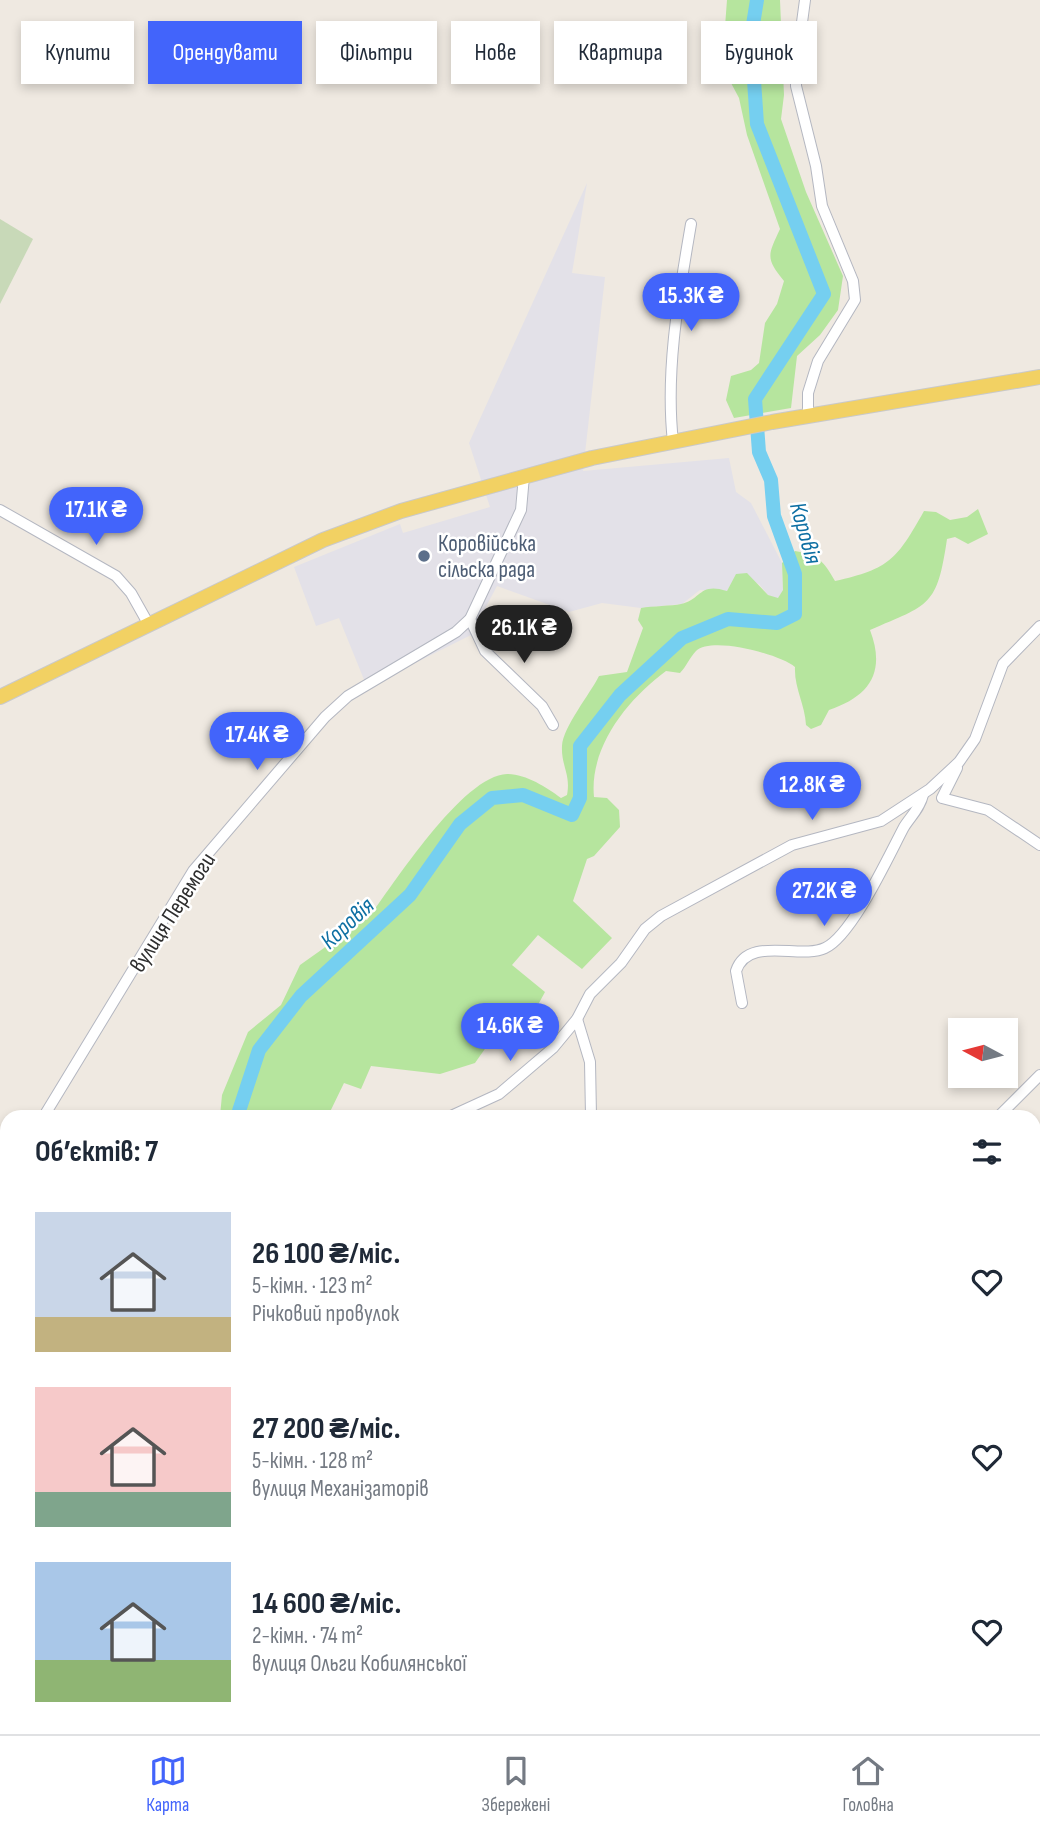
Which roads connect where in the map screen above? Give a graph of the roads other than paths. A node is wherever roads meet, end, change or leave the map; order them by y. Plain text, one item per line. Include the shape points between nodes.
1 (805, 0) edge
2 (691, 224) dead end
3 (1040, 377) edge
4 (808, 415) junction
5 (673, 442) junction
6 (524, 476) junction
7 (0, 510) edge
8 (470, 618) junction
9 (149, 625) junction
10 (1040, 626) edge
11 (0, 697) edge
12 (553, 725) dead end
13 (959, 762) junction
14 (923, 795) junction
15 (1040, 845) edge
16 (742, 1003) dead end
17 (577, 1019) junction
18 (1040, 1075) edge
19 (48, 1110) edge
20 (464, 1110) edge
21 (591, 1110) edge
22 (1005, 1110) edge

1 - 4 street via 796,86 822,206 853,281 855,300 818,360 808,393
2 - 5 street via 680,285 669,408
3 - 4 main road
4 - 5 main road
5 - 6 main road
6 - 8 street, вулиця Перемоги via 519,513
6 - 9 main road via 401,511 323,540
7 - 9 street via 116,576
8 - 12 street via 485,651 542,706
8 - 19 street, вулиця Перемоги via 456,632 353,692 325,717 193,872
9 - 11 main road
10 - 13 street via 1003,664 981,728
13 - 14 street
13 - 15 street via 942,798 988,810
14 - 16 street via 878,878 834,942 819,950 761,952 745,958 736,971
14 - 17 street via 881,821 792,845 667,911 645,929 590,995
17 - 20 street via 554,1048 501,1092
17 - 21 street via 590,1062
18 - 22 street

